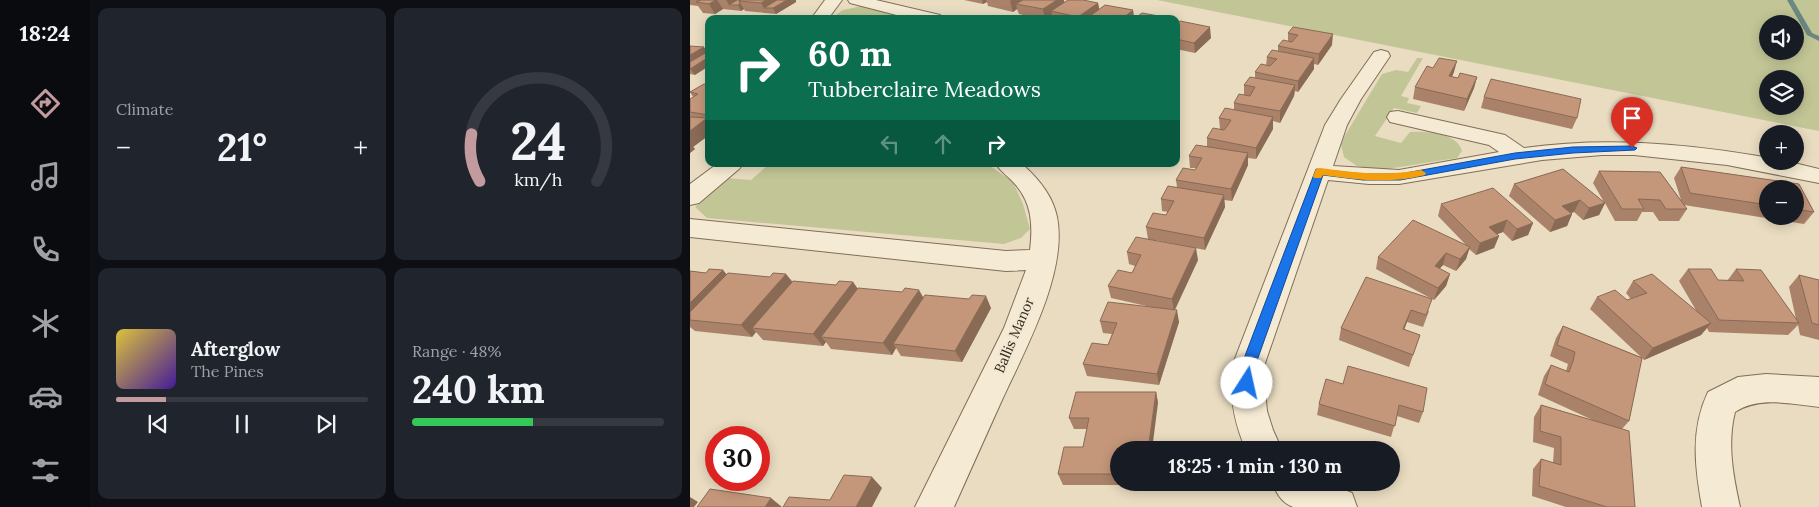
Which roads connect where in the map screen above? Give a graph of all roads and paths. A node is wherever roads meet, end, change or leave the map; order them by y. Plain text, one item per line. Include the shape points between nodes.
1 (834, 0) edge
2 (856, 0) edge
3 (822, 15) edge
4 (918, 15) edge
5 (1381, 56) dead end
6 (1398, 117) dead end
7 (1519, 156) junction
8 (727, 167) edge
9 (1012, 167) edge
10 (1320, 171) junction
11 (1819, 176) edge
12 (690, 197) edge
13 (690, 228) edge
14 (1042, 259) junction
15 (1819, 392) edge
16 (1259, 441) edge
17 (1300, 491) edge
18 (934, 507) edge
19 (1338, 507) edge
20 (1721, 507) edge

1 - 3 street
2 - 4 street
5 - 10 street via 1336,125
6 - 7 street via 1497,140
7 - 10 street via 1400,177 1363,177
7 - 11 street via 1632,148 1747,161
8 - 12 street
9 - 14 street, Ballis Manor via 1022,175 1038,199 1045,225
10 - 16 street via 1247,369 1246,397
13 - 14 street via 1006,261
14 - 18 street, Ballis Manor via 1027,312
15 - 20 street via 1766,388 1738,392 1720,403 1713,428 1712,463
17 - 19 street

